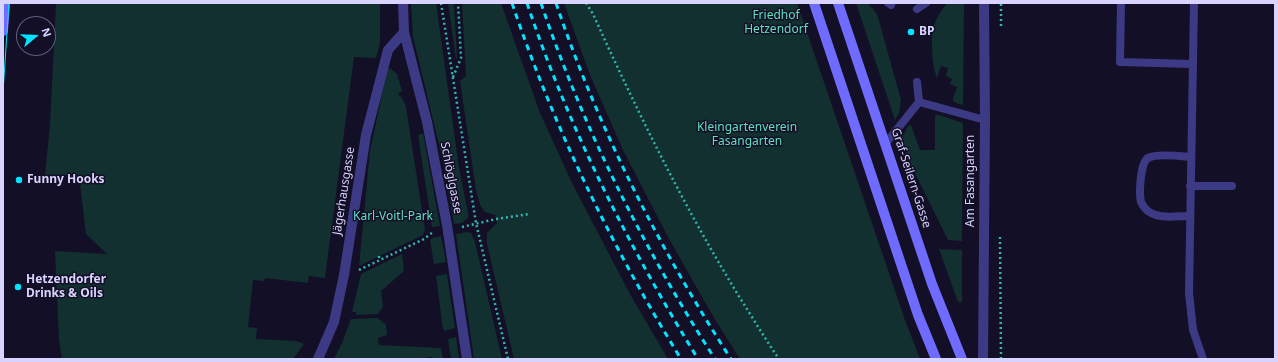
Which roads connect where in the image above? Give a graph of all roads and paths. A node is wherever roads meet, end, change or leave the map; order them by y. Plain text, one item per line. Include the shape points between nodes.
1 (5, 3) edge
2 (404, 3) edge
3 (441, 3) edge
4 (458, 3) edge
5 (586, 3) edge
6 (814, 3) edge
7 (838, 3) edge
8 (926, 3) edge
9 (984, 3) edge
10 (1121, 3) edge
11 (1194, 3) edge
12 (917, 9) dead end
13 (3, 31) edge
14 (404, 32) junction
15 (1192, 64) junction
16 (453, 77) junction
17 (917, 82) dead end
18 (920, 102) junction
19 (985, 120) junction
20 (886, 143) junction
21 (1190, 157) junction
22 (1190, 186) junction
23 (1232, 186) dead end
24 (529, 214) dead end
25 (1190, 216) junction
26 (476, 223) junction
27 (448, 230) junction
28 (379, 256) dead end
29 (379, 260) junction
30 (344, 275) junction
31 (318, 359) edge
32 (467, 359) edge
33 (508, 359) edge
34 (779, 359) edge
35 (936, 359) edge
36 (962, 359) edge
37 (983, 359) edge
38 (1203, 359) edge

1 - 13 main road
2 - 14 street, Schlöglgasse
3 - 16 path
4 - 16 path via 461,58
5 - 34 path via 657,148 716,259
6 - 35 main road via 915,307
7 - 20 main road, Graf-Seilern-Gasse
8 - 12 lane
9 - 19 street, Am Fasangarten
10 - 15 lane via 1120,62
11 - 15 lane
14 - 27 street, Schlöglgasse via 427,122
14 - 30 street, Jägerhausgasse via 388,50 366,135
15 - 21 lane
16 - 26 path
17 - 18 lane
18 - 19 lane
18 - 20 lane
19 - 37 street, Am Fasangarten
20 - 36 main road, Graf-Seilern-Gasse via 932,284
21 - 22 lane
21 - 25 lane via 1148,158 1141,172 1141,202 1146,210 1153,214
22 - 23 lane
22 - 25 lane
24 - 26 path
25 - 38 lane via 1189,293 1193,330
26 - 27 path
26 - 33 path
27 - 29 path via 432,232 424,239
27 - 32 street, Schlöglgasse
28 - 29 path
29 - 30 path
30 - 31 street, Jägerhausgasse via 334,322

